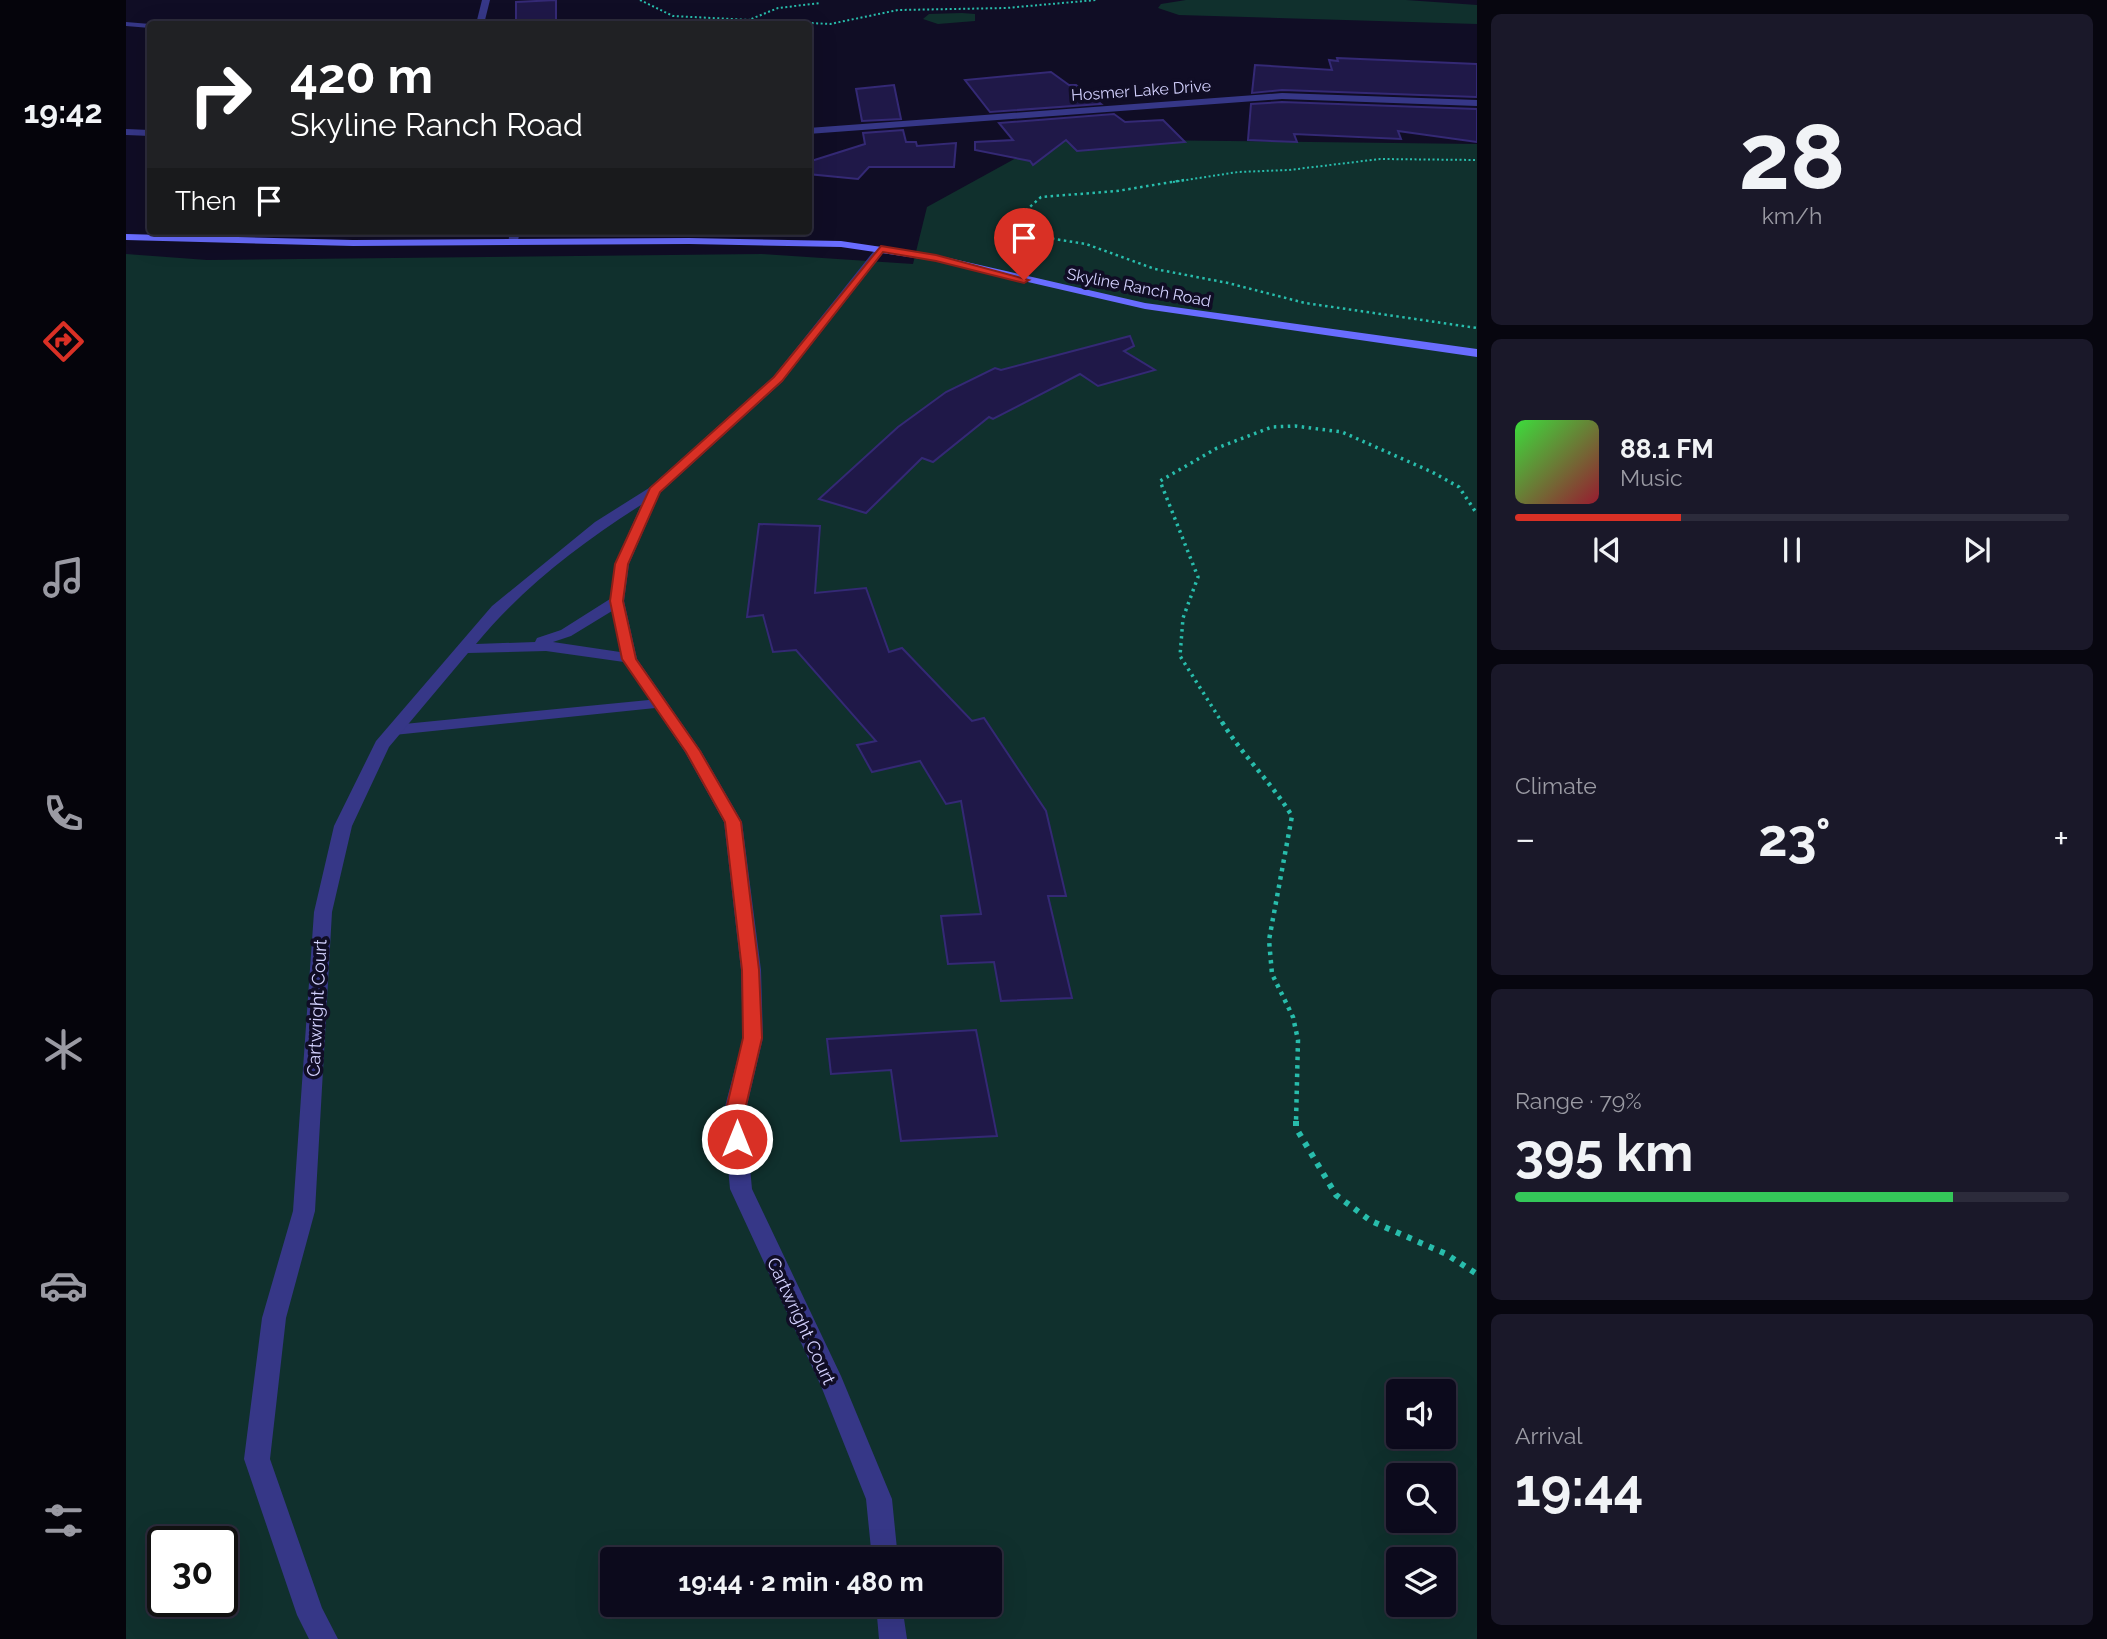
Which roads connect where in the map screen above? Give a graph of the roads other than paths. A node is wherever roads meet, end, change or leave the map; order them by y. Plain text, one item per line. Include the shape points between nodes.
1 (486, 0) edge
2 (481, 21) edge
3 (126, 24) edge
4 (147, 26) edge
5 (1477, 103) edge
6 (812, 131) edge
7 (126, 132) edge
8 (147, 133) edge
9 (126, 237) edge
10 (514, 237) edge
11 (881, 249) junction
12 (1477, 353) edge
13 (654, 491) junction
14 (617, 601) junction
15 (532, 644) junction
16 (463, 649) junction
17 (629, 659) junction
18 (659, 704) junction
19 (394, 730) junction
20 (884, 1547) edge
21 (890, 1617) edge
22 (324, 1639) edge
23 (893, 1639) edge

1 - 2 street
3 - 4 street
5 - 6 street, Hosmer Lake Drive via 1282,96
7 - 8 street
9 - 10 street, Skyline Ranch Road via 229,242
10 - 11 street, Skyline Ranch Road via 779,241
11 - 12 street, Skyline Ranch Road via 1145,306
11 - 13 street, Cartwright Court via 778,379
13 - 14 street, Cartwright Court via 622,564
13 - 16 street, Cartwright Court via 600,525 496,609
14 - 15 street via 566,633
14 - 17 street, Cartwright Court
15 - 16 street
15 - 17 street via 585,647
16 - 19 street, Cartwright Court
17 - 18 street, Cartwright Court
18 - 19 street
18 - 20 street, Cartwright Court via 693,751 733,822 751,970 753,1038 734,1114 741,1189 832,1384 879,1499
19 - 22 street, Cartwright Court via 360,785 343,826 323,912 304,1212 274,1318 257,1459 311,1615
21 - 23 street

